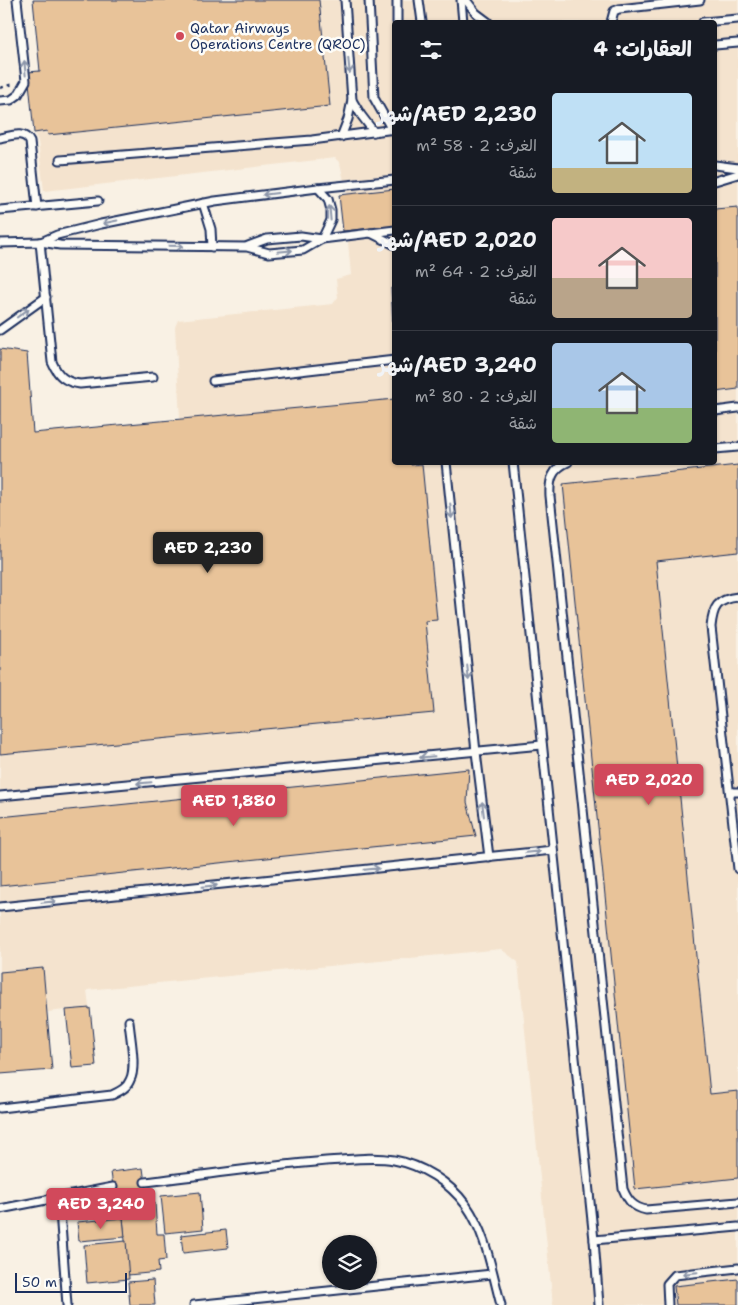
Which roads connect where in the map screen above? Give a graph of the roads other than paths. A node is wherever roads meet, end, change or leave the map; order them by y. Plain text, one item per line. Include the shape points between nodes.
1 (18, 0) edge
2 (345, 0) edge
3 (368, 0) edge
4 (397, 0) edge
5 (419, 0) edge
6 (461, 0) edge
7 (466, 0) edge
8 (700, 0) edge
9 (738, 19) edge
10 (397, 20) edge
11 (422, 20) edge
12 (464, 20) edge
13 (485, 20) edge
14 (612, 20) edge
15 (717, 21) edge
16 (738, 43) edge
17 (717, 45) edge
18 (352, 100) junction
19 (0, 101) edge
20 (392, 126) edge
21 (392, 129) edge
22 (374, 132) junction
23 (341, 137) junction
24 (0, 138) edge
25 (60, 160) dead end
26 (717, 165) edge
27 (738, 168) edge
28 (738, 174) edge
29 (392, 180) edge
30 (717, 180) edge
31 (318, 188) junction
32 (98, 201) dead end
33 (203, 203) junction
34 (37, 207) junction
35 (0, 210) edge
36 (392, 230) edge
37 (371, 233) junction
38 (322, 239) junction
39 (0, 240) edge
40 (40, 242) junction
41 (392, 244) edge
42 (212, 247) junction
43 (247, 247) junction
44 (46, 297) junction
45 (0, 330) edge
46 (392, 360) edge
47 (153, 377) dead end
48 (213, 381) dead end
49 (738, 408) edge
50 (717, 411) edge
51 (738, 447) edge
52 (717, 449) edge
53 (446, 465) edge
54 (513, 465) edge
55 (561, 465) edge
56 (738, 597) edge
57 (542, 745) junction
58 (476, 752) junction
59 (730, 792) junction
60 (738, 792) edge
61 (0, 796) edge
62 (552, 850) junction
63 (488, 857) junction
64 (738, 869) edge
65 (0, 907) edge
66 (129, 1021) dead end
67 (0, 1108) edge
68 (145, 1182) dead end
69 (113, 1187) dead end
70 (59, 1198) junction
71 (738, 1202) edge
72 (0, 1209) edge
73 (738, 1227) edge
74 (594, 1240) junction
75 (738, 1268) edge
76 (492, 1274) junction
77 (67, 1305) edge
78 (194, 1305) edge
79 (501, 1305) edge
80 (599, 1305) edge
81 (668, 1305) edge

19 -> 1 lane via 12,100 26,81
2 -> 18 lane
3 - 20 lane via 374,98
4 - 10 lane
5 - 11 lane
6 - 12 lane
7 - 13 lane
8 - 14 lane via 619,9 614,11
9 - 15 lane
16 - 17 lane
18 - 22 lane
18 - 23 lane
21 - 22 lane
22 - 23 lane
23 - 25 lane
24 - 34 lane via 21,134 28,138
26 - 27 lane
28 - 30 lane
29 - 31 lane
31 -> 33 lane
38 -> 31 lane via 331,220 331,210 328,199
32 - 34 lane
33 -> 40 lane via 101,224
33 - 42 lane via 212,229
34 - 35 lane
36 - 37 lane
37 - 38 lane
37 - 41 lane
38 - 43 lane via 301,236 267,239
43 -> 38 lane via 268,252 303,250
39 - 40 lane
40 -> 42 lane
40 - 44 lane
42 - 43 lane
45 -> 44 lane
44 - 47 lane via 52,362 62,378 80,384
46 - 48 lane
49 - 50 lane
51 - 52 lane
53 -> 58 lane
54 - 57 lane
55 - 71 lane via 553,473 549,484 550,496 626,1198 646,1210
56 - 59 lane via 721,601 715,608 711,627
57 - 58 lane
57 - 62 lane
58 -> 61 lane
63 -> 58 lane
59 - 60 lane
59 - 64 lane
63 -> 62 lane
62 - 74 lane
65 -> 63 lane
66 - 67 lane via 133,1070 127,1086 120,1091 112,1095
68 - 76 lane via 283,1165 378,1158 412,1164 442,1181 466,1206 482,1238
69 - 70 lane
70 - 72 lane
70 - 77 lane
73 - 74 lane
74 - 80 lane
75 -> 81 lane via 675,1275 667,1284
76 - 78 lane
76 - 79 lane

